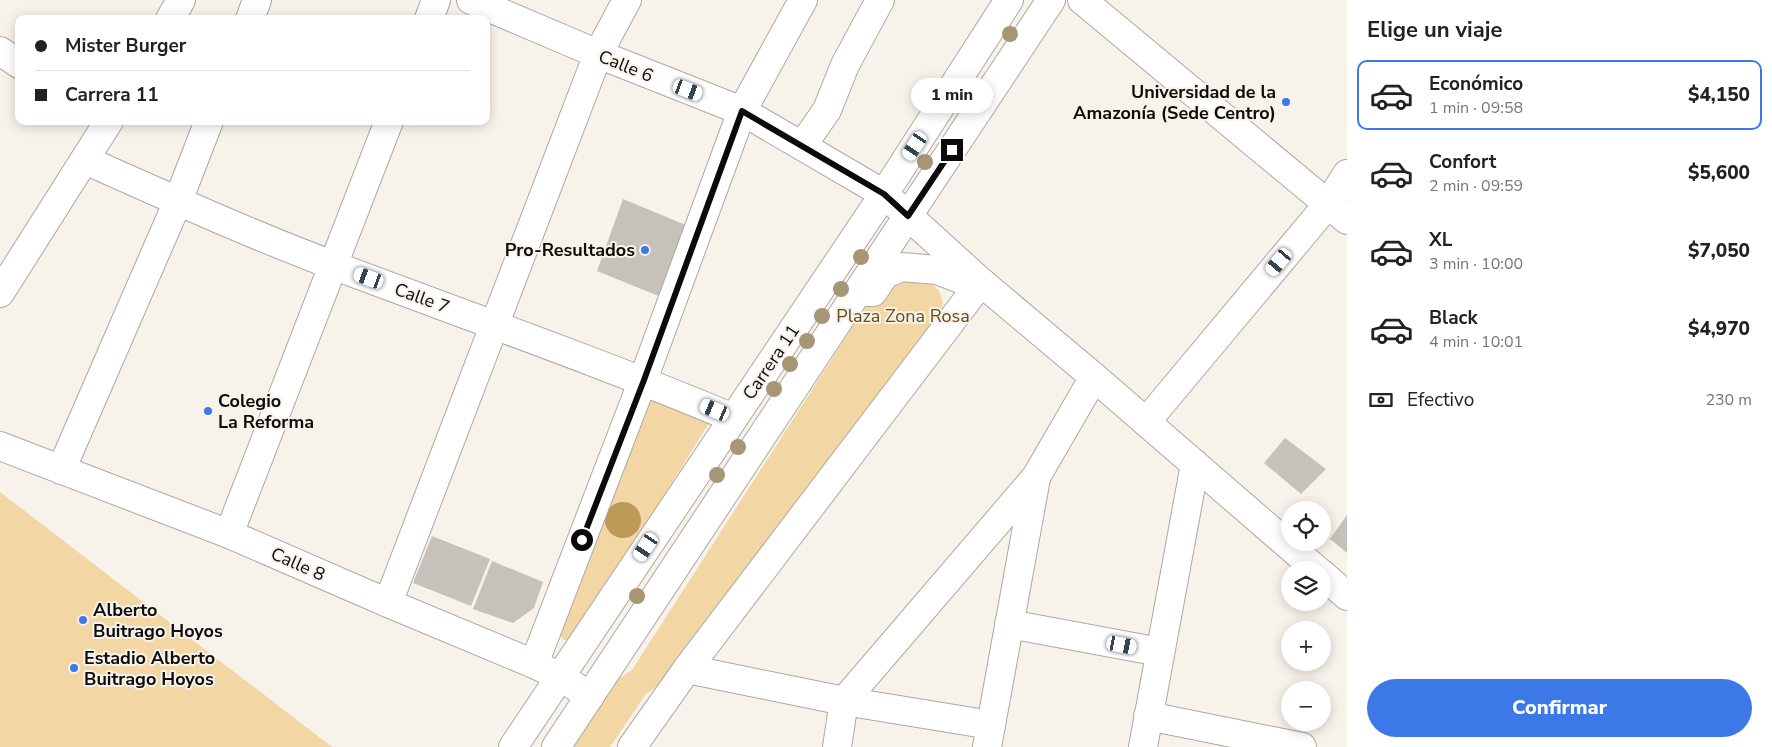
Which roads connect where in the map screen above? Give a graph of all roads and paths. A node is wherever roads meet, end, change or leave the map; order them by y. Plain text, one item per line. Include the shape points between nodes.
1 (181, 0) edge
2 (257, 0) edge
3 (436, 0) edge
4 (471, 0) edge
5 (627, 0) edge
6 (803, 0) edge
7 (880, 0) edge
8 (1010, 0) edge
9 (1052, 0) edge
10 (1082, 0) edge
11 (172, 15) edge
12 (251, 15) edge
13 (430, 15) edge
14 (0, 51) edge
15 (598, 54) junction
16 (15, 61) edge
17 (742, 111) junction
18 (104, 125) edge
19 (207, 125) edge
20 (387, 125) edge
21 (802, 146) junction
22 (85, 160) junction
23 (1347, 174) edge
24 (884, 194) junction
25 (178, 201) junction
26 (1337, 212) edge
27 (908, 216) junction
28 (333, 265) junction
29 (981, 282) junction
30 (859, 291) junction
31 (0, 292) edge
32 (495, 325) junction
33 (1094, 377) junction
34 (644, 380) junction
35 (733, 418) junction
36 (1146, 422) junction
37 (0, 446) edge
38 (1195, 464) junction
39 (61, 470) junction
40 (1036, 477) junction
41 (229, 534) junction
42 (1307, 561) edge
43 (1331, 582) edge
44 (1347, 596) edge
45 (388, 604) junction
46 (1010, 624) junction
47 (1160, 652) junction
48 (534, 664) junction
49 (687, 669) junction
50 (559, 676) junction
51 (590, 696) junction
52 (844, 701) junction
53 (1148, 716) junction
54 (989, 736) edge
55 (513, 747) edge
56 (556, 747) edge
57 (632, 747) edge
58 (837, 747) edge
59 (1142, 747) edge
60 (1302, 747) edge

1 - 11 street
2 - 12 street
3 - 13 street
4 - 15 street, Calle 6
5 - 15 street
6 - 17 street
7 - 21 street via 845,65 827,110
8 - 24 street, Carrera 11
9 - 27 street, Carrera 11
10 - 26 street
14 - 16 street
15 - 17 street, Calle 6
15 - 32 street
17 - 21 street, Calle 6
17 - 34 street
18 - 22 street
19 - 25 street
20 - 28 street
21 - 24 street, Calle 6
22 - 25 street, Calle 7
22 - 31 street
23 - 26 street
24 - 27 street, Calle 6
24 - 35 street, Carrera 11
25 - 28 street, Calle 7
25 - 39 street
26 - 36 street
27 - 29 street, Calle 6
27 - 30 street, Carrera 11
28 - 32 street, Calle 7
28 - 41 street
29 - 30 street via 968,282 937,270 902,267 885,274 873,292
29 - 33 street, Calle 6
29 - 49 street
30 - 51 street, Carrera 11
32 - 34 street, Calle 7
32 - 45 street
33 - 36 street, Calle 6
33 - 40 street
34 - 35 street, Calle 7
34 - 48 street
35 - 50 street, Carrera 11
36 - 38 street, Calle 6
37 - 39 street, Calle 8
38 - 42 street, Calle 6
38 - 47 street
39 - 41 street, Calle 8
40 - 46 street
40 - 52 street
41 - 45 street, Calle 8
43 - 44 street
45 - 48 street, Calle 8
46 - 47 street
46 - 54 street
47 - 53 street
48 - 50 street, Calle 8
49 - 52 street
49 - 57 street
50 - 51 street, Calle 8
50 - 55 street, Carrera 11
51 - 56 street, Carrera 11
52 - 54 street
52 - 58 street
53 - 59 street
53 - 60 street

